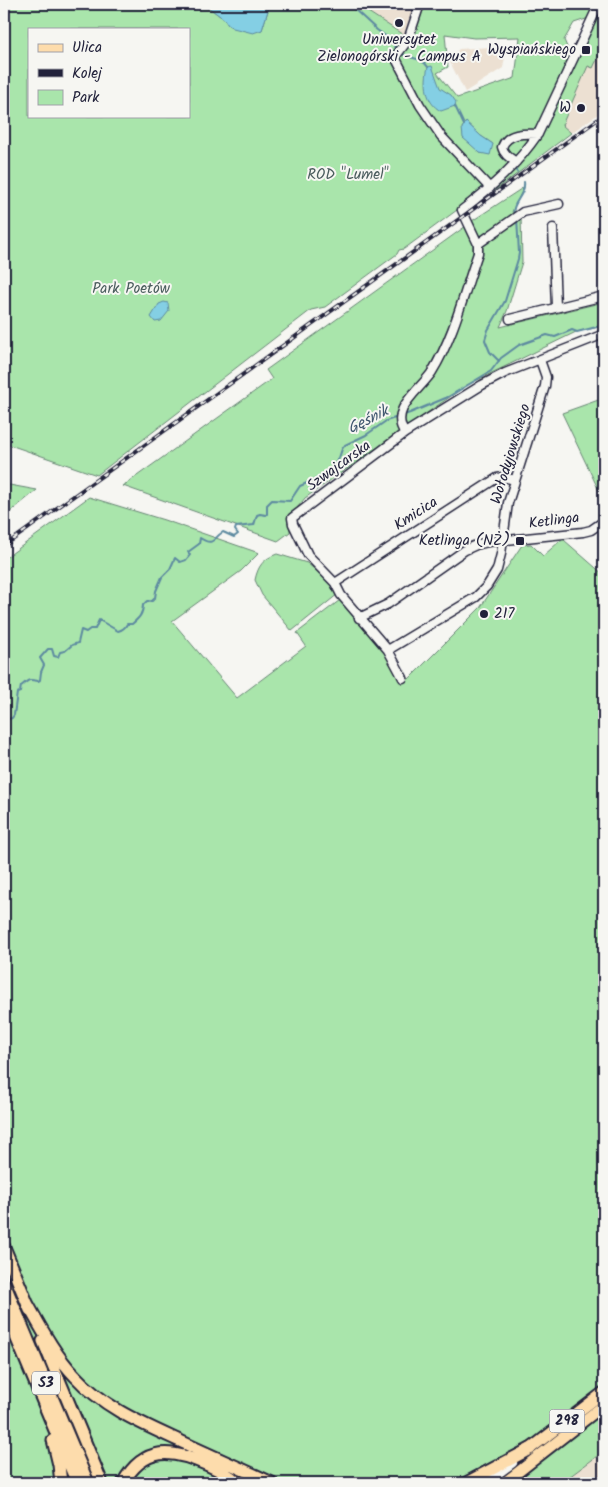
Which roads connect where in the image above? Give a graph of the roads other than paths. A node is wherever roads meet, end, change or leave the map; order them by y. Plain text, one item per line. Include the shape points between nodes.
1 (420, 4) edge
2 (598, 4) edge
3 (538, 134) junction
4 (516, 162) junction
5 (490, 188) junction
6 (559, 204) dead end
7 (553, 228) dead end
8 (478, 244) junction
9 (604, 296) edge
10 (556, 307) junction
11 (510, 319) dead end
12 (604, 334) edge
13 (540, 360) junction
14 (405, 433) junction
15 (515, 480) junction
16 (604, 521) edge
17 (504, 540) junction
18 (335, 583) junction
19 (359, 618) junction
20 (388, 650) junction
21 (403, 678) dead end
22 (4, 1247) edge
23 (4, 1283) edge
24 (27, 1303) junction
25 (4, 1308) edge
26 (604, 1392) edge
27 (604, 1405) edge
28 (45, 1407) junction
29 (530, 1449) junction
30 (61, 1483) edge
31 (77, 1483) edge
32 (88, 1483) edge
33 (102, 1483) edge
34 (123, 1483) edge
35 (238, 1483) edge
36 (272, 1483) edge
37 (466, 1483) edge
38 (486, 1483) edge
39 (504, 1483) edge

1 - 5 street via 411,34 398,54 420,105 441,136
2 - 3 street
3 - 4 street
3 - 4 street via 507,138 503,151
4 - 5 street
5 - 8 street via 462,210
6 - 8 street via 528,210
7 - 10 street
8 - 14 street via 457,315 440,357 430,375 403,407 399,421
9 - 10 street
10 - 11 street
12 - 13 street, Szwajcarska
13 - 14 street, Szwajcarska via 504,373
13 - 15 street, Wołodyjowskiego via 546,377 545,386
14 - 18 street, Szwajcarska via 292,518 308,555
15 - 17 street, Wołodyjowskiego via 508,503
15 - 18 street, Kmicica via 497,478
16 - 17 street, Ketlinga via 583,532
17 - 19 street, Ketlinga via 465,550 410,590
17 - 20 street, Wołodyjowskiego via 497,570 476,598
18 - 19 street, Szwajcarska
19 - 20 street, Szwajcarska
20 - 21 street, Szwajcarska
22 - 24 highway
23 - 32 highway, S3
24 - 33 highway
24 - 36 highway via 64,1364 107,1404
25 - 28 highway, S3
26 - 29 main road, 298
27 - 39 main road, 298
28 - 30 highway
28 - 31 highway, S3
29 - 37 highway
29 - 38 street
34 - 35 highway via 135,1465 145,1458 172,1453 189,1456

